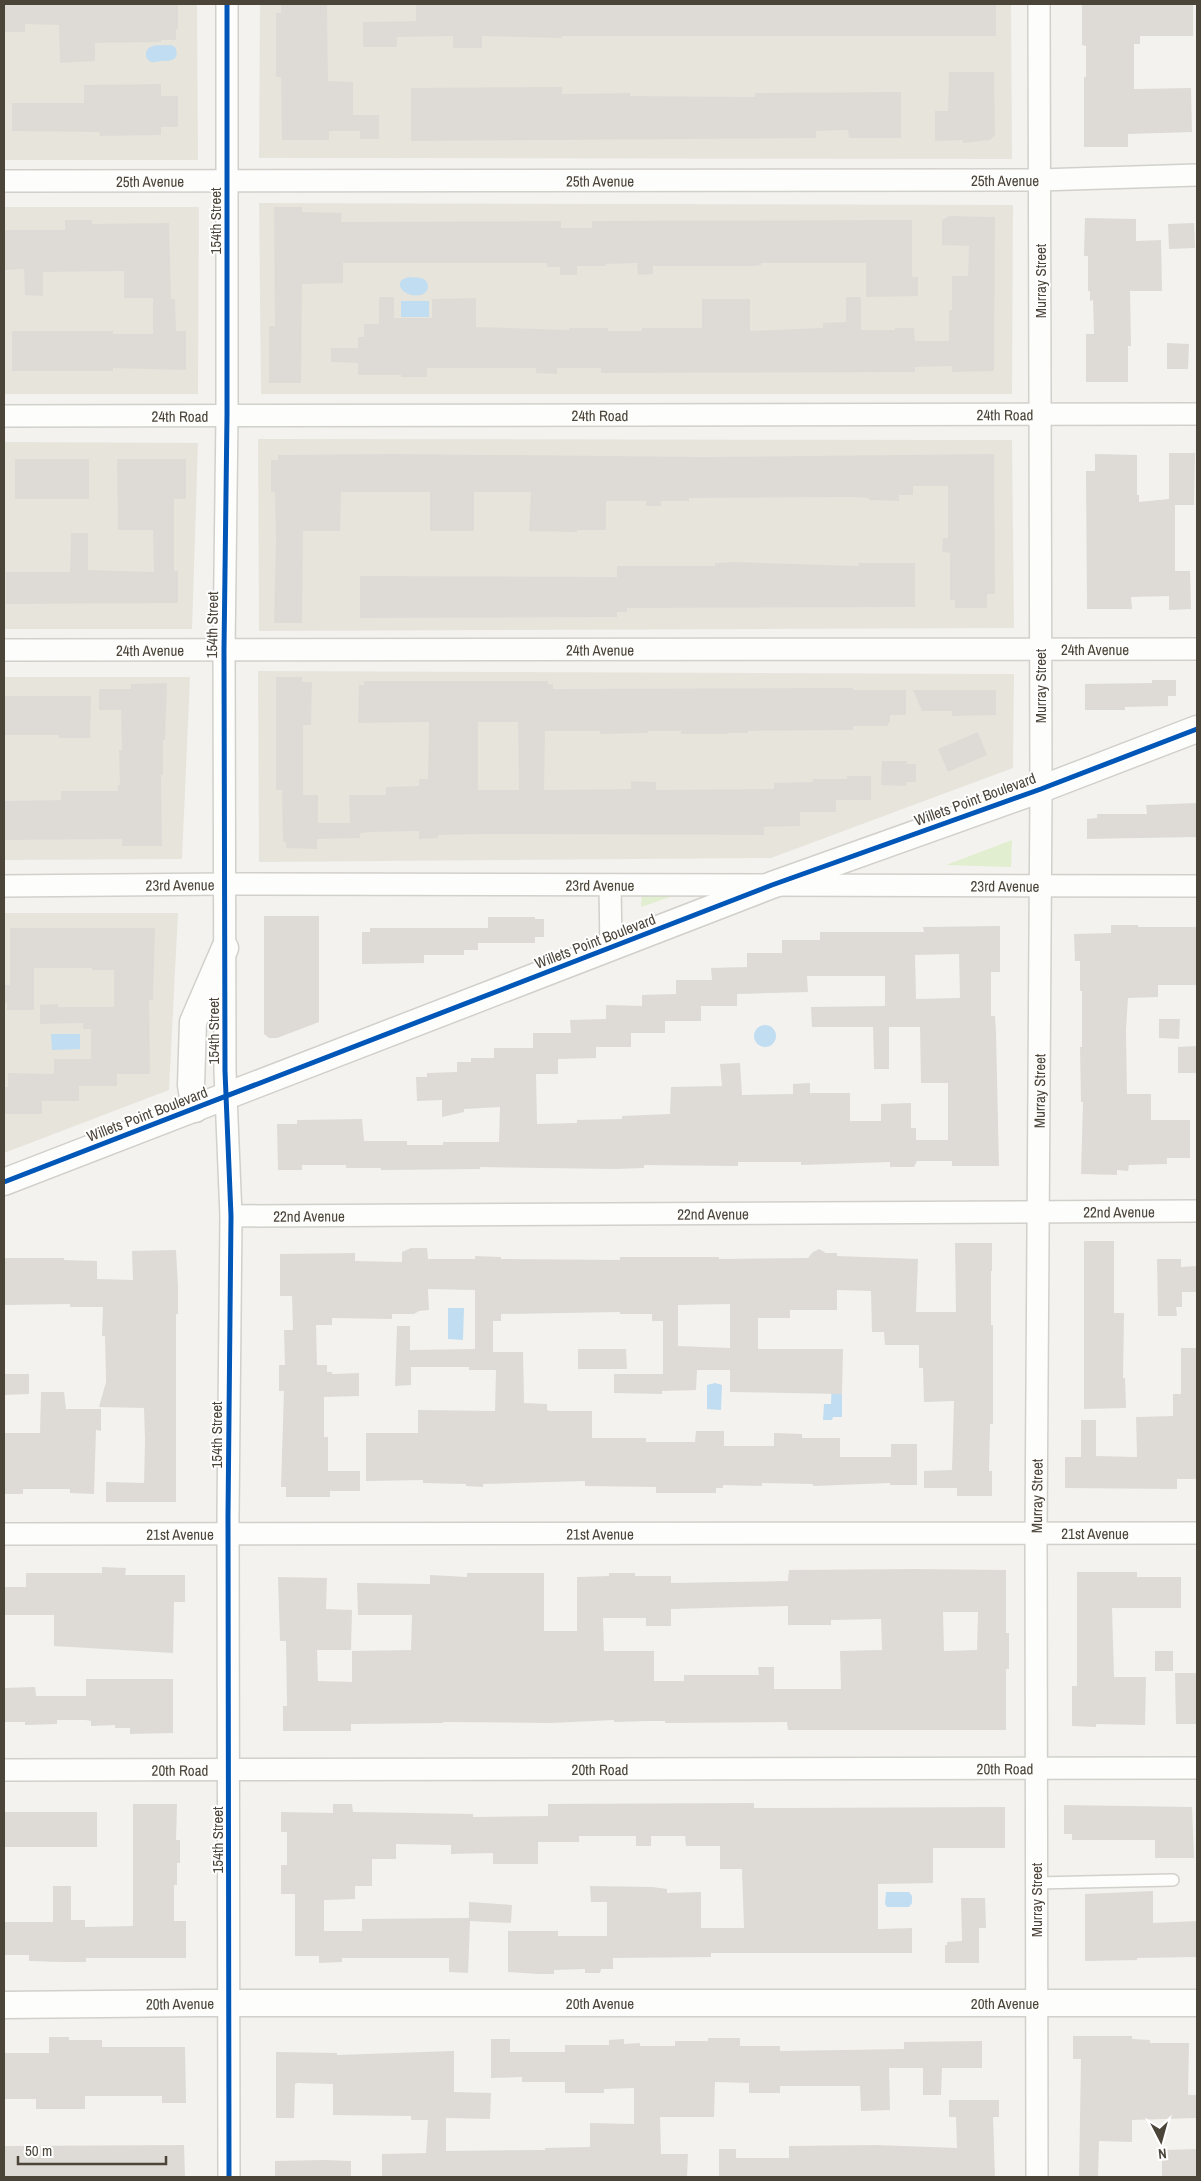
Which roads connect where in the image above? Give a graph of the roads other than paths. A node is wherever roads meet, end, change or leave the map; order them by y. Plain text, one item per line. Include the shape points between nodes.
1 (227, 4) edge
2 (1039, 4) edge
3 (1197, 175) edge
4 (1040, 180) junction
5 (4, 181) edge
6 (227, 181) junction
7 (1040, 414) junction
8 (1197, 414) edge
9 (227, 415) junction
10 (4, 416) edge
11 (1040, 649) junction
12 (1197, 649) edge
13 (4, 650) edge
14 (224, 650) junction
15 (1197, 730) edge
16 (1041, 789) junction
17 (225, 884) junction
18 (610, 885) junction
19 (772, 885) junction
20 (4, 886) edge
21 (1040, 886) junction
22 (1197, 886) edge
23 (225, 948) junction
24 (610, 948) junction
25 (226, 1097) junction
26 (195, 1109) junction
27 (4, 1182) edge
28 (1197, 1211) edge
29 (1037, 1212) junction
30 (231, 1216) junction
31 (1197, 1533) edge
32 (4, 1534) edge
33 (228, 1534) junction
34 (1036, 1534) junction
35 (1036, 1768) junction
36 (1197, 1768) edge
37 (229, 1769) junction
38 (4, 1770) edge
39 (1173, 1880) dead end
40 (1036, 1883) junction
41 (1037, 2002) junction
42 (1197, 2002) edge
43 (229, 2003) junction
44 (4, 2005) edge
45 (229, 2177) edge
46 (1037, 2177) edge

1 - 6 street, 154th Street
2 - 4 street, Murray Street
3 - 4 street, 25th Avenue
4 - 6 street, 25th Avenue
4 - 7 street, Murray Street
5 - 6 street, 25th Avenue
6 - 9 street, 154th Street
7 - 8 street, 24th Road
7 - 9 street, 24th Road
7 - 11 street, Murray Street
9 - 10 street, 24th Road
9 - 14 street, 154th Street
11 - 12 street, 24th Avenue
11 - 14 street, 24th Avenue
11 - 16 street, Murray Street
13 - 14 street, 24th Avenue
14 - 17 street, 154th Street
15 - 16 street, Willets Point Boulevard
16 - 19 street, Willets Point Boulevard
16 - 21 street, Murray Street
17 - 18 street, 23rd Avenue
17 - 20 street, 23rd Avenue
17 - 23 street, 154th Street
18 - 19 street, 23rd Avenue
18 - 24 street
19 - 21 street, 23rd Avenue
19 - 24 street, Willets Point Boulevard
21 - 22 street, 23rd Avenue
21 - 29 street, Murray Street
23 - 25 street, 154th Street
23 - 26 street via 194,1022 191,1085
24 - 25 street, Willets Point Boulevard
25 - 26 street, Willets Point Boulevard
25 - 30 street, 154th Street
26 - 27 street, Willets Point Boulevard
28 - 29 street, 22nd Avenue
29 - 30 street, 22nd Avenue
29 - 34 street, Murray Street
30 - 33 street, 154th Street
31 - 34 street, 21st Avenue
32 - 33 street, 21st Avenue
33 - 34 street, 21st Avenue
33 - 37 street, 154th Street
34 - 35 street, Murray Street
35 - 36 street, 20th Road
35 - 37 street, 20th Road
35 - 40 street, Murray Street
37 - 38 street, 20th Road
37 - 43 street, 154th Street
39 - 40 lane
40 - 41 street, Murray Street
41 - 42 street, 20th Avenue
41 - 43 street, 20th Avenue
41 - 46 street, Murray Street
43 - 44 street, 20th Avenue
43 - 45 street, 154th Street

